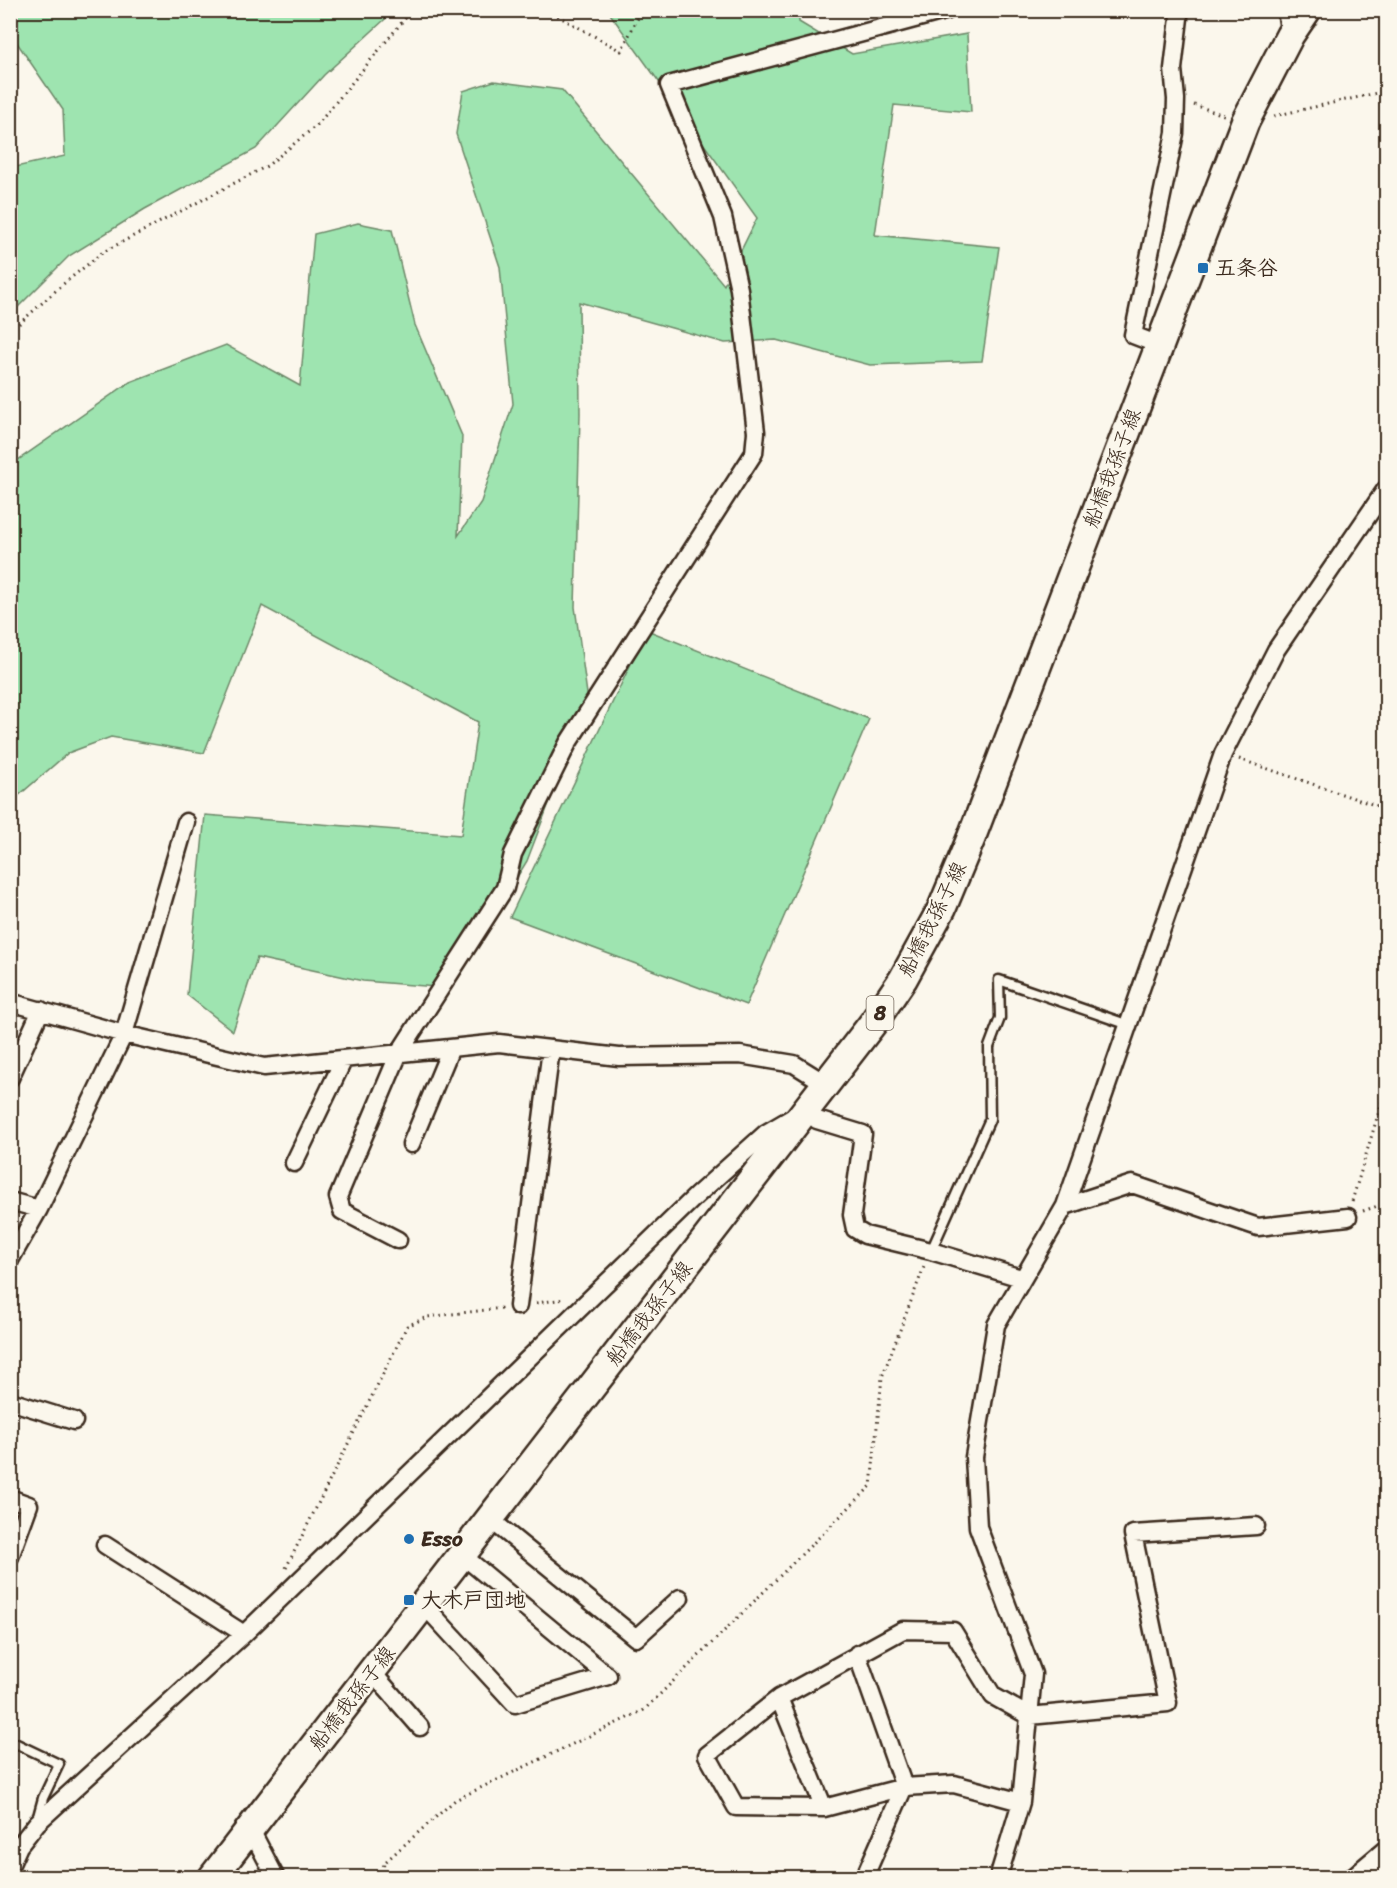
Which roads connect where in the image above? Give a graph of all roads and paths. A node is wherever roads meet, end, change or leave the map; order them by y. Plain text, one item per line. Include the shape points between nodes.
1 (412, 10) edge
2 (547, 10) edge
3 (642, 10) edge
4 (948, 10) edge
5 (1177, 10) edge
6 (1307, 10) edge
7 (1288, 23) edge
8 (1386, 92) edge
9 (1176, 99) junction
10 (1245, 123) junction
11 (10, 332) edge
12 (1159, 345) junction
13 (1386, 489) edge
14 (1223, 754) junction
15 (1386, 809) edge
16 (186, 822) dead end
17 (10, 1002) edge
18 (41, 1010) junction
19 (1128, 1025) junction
20 (124, 1034) junction
21 (451, 1048) junction
22 (551, 1049) junction
23 (399, 1053) junction
24 (344, 1059) junction
25 (10, 1078) edge
26 (826, 1084) junction
27 (1386, 1088) edge
28 (807, 1109) junction
29 (411, 1143) dead end
30 (294, 1162) dead end
31 (10, 1201) edge
32 (1386, 1203) edge
33 (1065, 1206) junction
34 (39, 1209) junction
35 (1347, 1217) junction
36 (398, 1240) dead end
37 (931, 1251) junction
38 (10, 1260) edge
39 (1021, 1278) junction
40 (594, 1296) junction
41 (518, 1306) junction
42 (10, 1401) edge
43 (74, 1421) dead end
44 (10, 1498) edge
45 (490, 1519) junction
46 (1256, 1526) dead end
47 (105, 1545) dead end
48 (462, 1555) junction
49 (10, 1557) edge
50 (283, 1573) dead end
51 (680, 1598) dead end
52 (424, 1605) junction
53 (244, 1634) junction
54 (857, 1654) junction
55 (372, 1672) junction
56 (779, 1698) junction
57 (1029, 1716) junction
58 (420, 1727) dead end
59 (15, 1743) dead end
60 (904, 1787) junction
61 (1021, 1802) junction
62 (824, 1808) junction
63 (37, 1823) junction
64 (251, 1830) junction
65 (15, 1844) edge
66 (1386, 1852) edge
67 (10, 1866) edge
68 (212, 1878) edge
69 (276, 1878) edge
70 (382, 1878) edge
71 (864, 1878) edge
72 (998, 1878) edge
73 (1355, 1878) edge

1 - 11 path via 316,125 267,166 103,252
2 - 3 path via 621,51
4 - 23 street via 669,85 723,217 739,289 756,432 754,453 568,743 513,854 505,888
5 - 9 street via 1173,69
6 - 7 main road, 船橋我孫子線 / 8
7 - 10 main road, 船橋我孫子線 / 8
8 - 10 path
9 - 10 path
9 - 12 street via 1175,133 1133,335
10 - 12 main road, 船橋我孫子線 / 8
12 - 26 main road, 船橋我孫子線 / 8 via 942,908 903,979
13 - 14 street via 1276,650
14 - 15 path
14 - 19 street
16 - 20 street
17 - 18 street
18 - 20 street
18 - 25 street
19 - 33 street
19 - 37 lane via 999,980 1000,1018 990,1047 990,1119
20 - 24 street via 264,1067
20 - 34 street
21 - 22 street via 499,1043
21 - 23 street
21 - 29 street
22 - 26 street via 619,1058 740,1055 794,1064
22 - 41 street
23 - 24 street
23 - 36 street via 338,1197 342,1211
24 - 30 street
26 - 28 main road, 船橋我孫子線 / 8
27 - 35 path
28 - 37 street via 817,1120 862,1134 852,1215 855,1229
28 - 40 street via 766,1133
28 - 45 main road, 船橋我孫子線 / 8
31 - 34 street
32 - 35 path
33 - 35 street via 1132,1184 1258,1227
33 - 39 street
34 - 38 street
37 - 39 street
37 - 70 path via 882,1377 871,1486 644,1710 455,1800 384,1863
39 - 57 street via 996,1325 974,1457 978,1527 1034,1674
40 - 41 path
40 - 53 street
41 - 50 path via 428,1317 406,1326
42 - 43 street
44 - 49 street via 29,1505
45 - 48 main road, 船橋我孫子線 / 8
45 - 51 street via 636,1638
46 - 57 street via 1133,1534 1168,1703
47 - 53 street
48 - 52 main road, 船橋我孫子線 / 8
48 - 52 street via 608,1676 515,1704
52 - 55 main road, 船橋我孫子線 / 8
53 - 63 street
54 - 56 street
54 - 57 street via 903,1630 953,1631 993,1696
54 - 60 street
55 - 58 street
55 - 64 main road, 船橋我孫子線 / 8
56 - 62 street
56 - 62 street via 707,1755 736,1807
57 - 61 street
59 - 63 lane via 59,1764 43,1797
60 - 61 street via 954,1784
60 - 62 street
60 - 71 street
61 - 72 street
63 - 65 street
64 - 68 main road, 船橋我孫子線 / 8
64 - 69 street
65 - 67 street
66 - 73 street

